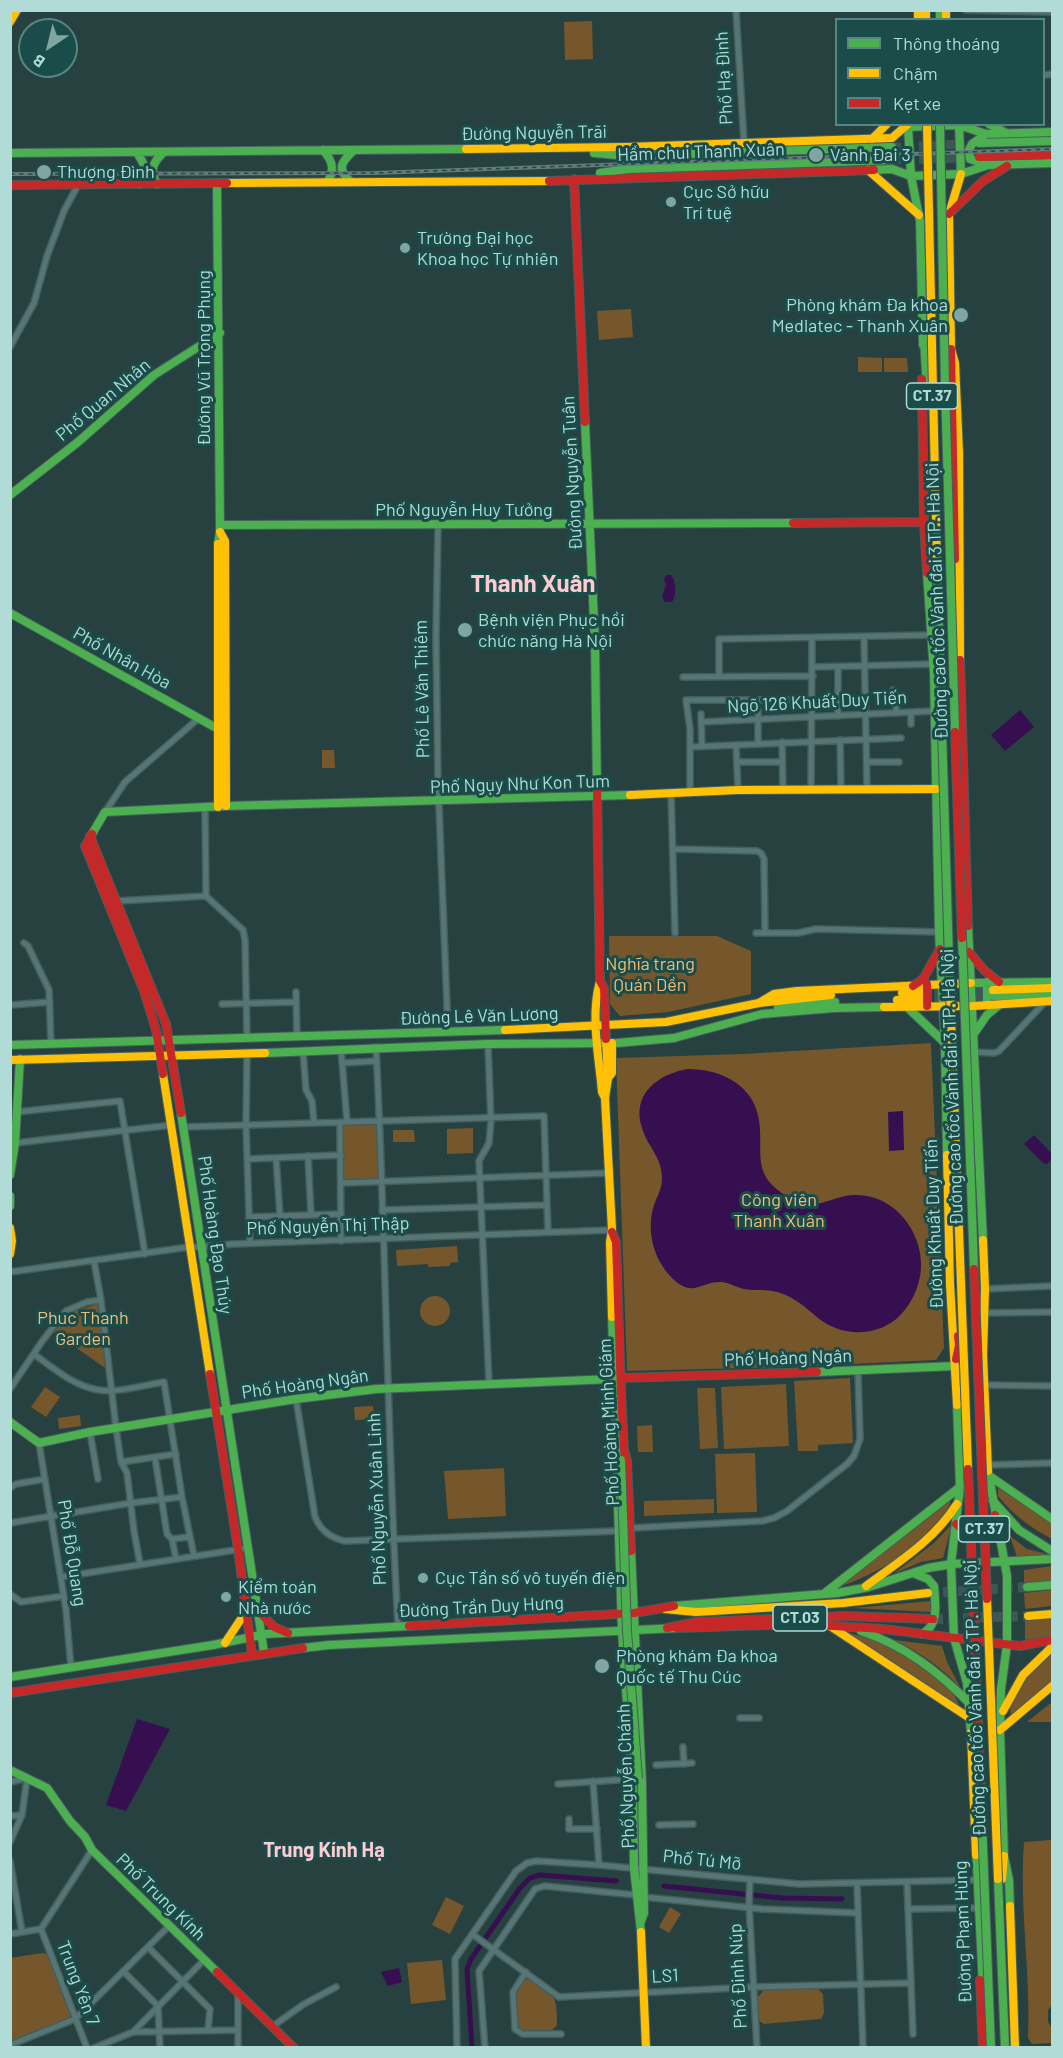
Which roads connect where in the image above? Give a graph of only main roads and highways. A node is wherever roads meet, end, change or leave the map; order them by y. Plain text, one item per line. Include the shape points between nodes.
1 (17, 10) edge
2 (10, 22) edge
3 (885, 126) edge
4 (908, 126) edge
5 (927, 126) edge
6 (940, 126) edge
7 (959, 126) edge
8 (964, 126) edge
9 (992, 126) edge
10 (1026, 129) edge
11 (1053, 132) edge
12 (986, 134) junction
13 (1006, 134) junction
14 (872, 139) junction
15 (1053, 141) edge
16 (892, 142) junction
17 (978, 143) dead end
18 (547, 148) junction
19 (323, 150) junction
20 (354, 150) junction
21 (136, 152) junction
22 (164, 152) junction
23 (10, 153) edge
24 (1053, 155) edge
25 (979, 157) dead end
26 (1053, 163) edge
27 (892, 165) junction
28 (988, 165) junction
29 (1010, 165) junction
30 (868, 170) junction
31 (962, 174) junction
32 (911, 176) junction
33 (574, 179) junction
34 (547, 181) junction
35 (351, 182) junction
36 (217, 183) junction
37 (327, 183) junction
38 (139, 184) junction
39 (157, 184) junction
40 (10, 185) edge
41 (948, 214) junction
42 (919, 215) junction
43 (219, 333) junction
44 (924, 338) junction
45 (951, 350) junction
46 (10, 495) edge
47 (924, 522) junction
48 (590, 524) junction
49 (220, 529) junction
50 (10, 613) edge
51 (221, 662) junction
52 (937, 666) junction
53 (954, 667) junction
54 (934, 674) junction
55 (960, 674) junction
56 (218, 729) junction
57 (936, 789) junction
58 (598, 796) junction
59 (222, 806) junction
60 (90, 836) junction
61 (937, 856) junction
62 (965, 856) junction
63 (938, 874) junction
64 (967, 874) junction
65 (113, 902) junction
66 (941, 947) junction
67 (969, 951) junction
68 (971, 982) junction
69 (987, 982) junction
70 (999, 982) junction
71 (1053, 982) edge
72 (943, 983) junction
73 (927, 984) junction
74 (912, 986) junction
75 (153, 988) junction
76 (1053, 988) edge
77 (144, 991) junction
78 (1053, 995) edge
79 (1049, 1001) edge
80 (759, 1003) junction
81 (1000, 1003) junction
82 (987, 1005) junction
83 (906, 1006) junction
84 (927, 1006) junction
85 (944, 1006) junction
86 (973, 1006) junction
87 (964, 1011) junction
88 (762, 1014) junction
89 (601, 1025) junction
90 (974, 1035) junction
91 (158, 1040) junction
92 (169, 1040) junction
93 (945, 1042) junction
94 (10, 1045) edge
95 (604, 1046) junction
96 (172, 1056) junction
97 (161, 1057) junction
98 (20, 1059) junction
99 (10, 1060) edge
100 (952, 1079) junction
101 (605, 1098) junction
102 (976, 1110) junction
103 (947, 1113) junction
104 (10, 1175) edge
105 (10, 1196) edge
106 (10, 1206) edge
107 (10, 1228) edge
108 (10, 1254) edge
109 (983, 1355) junction
110 (955, 1363) junction
111 (617, 1378) junction
112 (227, 1410) junction
113 (217, 1412) junction
114 (10, 1422) edge
115 (620, 1450) junction
116 (988, 1475) junction
117 (960, 1488) junction
118 (959, 1499) junction
119 (993, 1500) junction
120 (995, 1515) junction
121 (1053, 1519) edge
122 (956, 1524) junction
123 (1053, 1551) edge
124 (1053, 1559) edge
125 (1006, 1563) junction
126 (951, 1564) junction
127 (913, 1573) junction
128 (1053, 1586) edge
129 (621, 1587) junction
130 (1027, 1587) tunnel mouth
131 (634, 1589) junction
132 (862, 1589) junction
133 (928, 1593) tunnel mouth
134 (822, 1596) junction
135 (665, 1609) junction
136 (247, 1610) junction
137 (257, 1610) junction
138 (634, 1612) junction
139 (622, 1613) junction
140 (1053, 1614) edge
141 (1028, 1616) tunnel mouth
142 (933, 1619) tunnel mouth
143 (519, 1620) junction
144 (829, 1626) junction
145 (847, 1627) junction
146 (667, 1628) junction
147 (635, 1630) junction
148 (622, 1631) junction
149 (290, 1634) junction
150 (262, 1635) junction
151 (519, 1635) junction
152 (920, 1635) junction
153 (250, 1637) junction
154 (954, 1638) junction
155 (1053, 1640) edge
156 (225, 1643) junction
157 (1007, 1645) junction
158 (1053, 1647) edge
159 (264, 1653) junction
160 (252, 1654) junction
161 (126, 1659) junction
162 (624, 1659) junction
163 (636, 1662) junction
164 (127, 1674) junction
165 (10, 1677) edge
166 (967, 1683) junction
167 (1053, 1686) edge
168 (1001, 1689) junction
169 (10, 1692) edge
170 (970, 1705) junction
171 (971, 1719) junction
172 (1000, 1719) junction
173 (999, 1730) junction
174 (10, 1770) edge
175 (634, 1779) junction
176 (637, 1792) junction
177 (976, 1848) junction
178 (1004, 1856) junction
179 (640, 1896) junction
180 (294, 2048) edge
181 (646, 2048) edge
182 (985, 2048) edge
183 (991, 2048) edge
184 (1007, 2048) edge
185 (1015, 2048) edge

1 - 2 main road
3 - 14 main road
4 - 16 main road
4 - 32 main road, Đường Khuất Duy Tiến
5 - 52 main road, Đường cao tốc Vành đai 3 TP. Hà Nội / CT.37, bridge
6 - 53 main road, Đường cao tốc Vành đai 3 TP. Hà Nội / CT.37, bridge
7 - 31 main road
8 - 12 main road
9 - 13 main road
10 - 11 main road
10 - 13 main road
12 - 13 main road
12 - 28 main road via 969,145 969,157
14 - 16 main road, Đường Nguyễn Trãi
14 - 18 main road, Đường Nguyễn Trãi
15 - 17 main road
16 - 18 main road, Hầm chui Thanh Xuân via 627,156
16 - 27 main road via 898,158
18 - 20 main road, Đường Nguyễn Trãi
19 - 20 main road, Đường Nguyễn Trãi
19 - 22 main road, Đường Nguyễn Trãi
19 - 37 main road via 332,165
20 - 35 main road via 341,166 343,176
21 - 22 main road, Đường Nguyễn Trãi
21 - 23 main road, Đường Nguyễn Trãi
21 - 38 main road via 145,164 146,174
22 - 39 main road via 152,169
24 - 25 main road
26 - 29 main road
27 - 30 main road
27 - 32 main road
27 - 34 main road, Hầm chui Thanh Xuân via 628,169
28 - 29 main road
28 - 31 main road
29 - 41 main road via 983,181
30 - 33 main road
30 - 42 main road
31 - 32 main road
31 - 41 main road
32 - 42 main road, Đường Khuất Duy Tiến
33 - 34 main road
33 - 48 main road, Đường Nguyễn Tuân
34 - 35 main road
35 - 37 main road
36 - 37 main road
36 - 39 main road
36 - 43 main road, Đường Vũ Trọng Phụng
38 - 39 main road
38 - 40 main road
41 - 42 main road
41 - 45 main road
42 - 44 main road, Đường Khuất Duy Tiến
43 - 46 main road, Phố Quan Nhân via 154,375
43 - 49 main road, Đường Vũ Trọng Phụng
44 - 47 main road, Đường Khuất Duy Tiến
44 - 52 main road, bridge
45 - 53 main road, bridge
45 - 55 main road via 959,453
47 - 48 main road, Phố Nguyễn Huy Tưởng
47 - 52 main road, Đường Khuất Duy Tiến via 931,634
48 - 49 main road, Phố Nguyễn Huy Tưởng
48 - 58 main road, Đường Nguyễn Tuân
49 - 51 main road, Đường Vũ Trọng Phụng
50 - 56 main road, Phố Nhân Hòa
51 - 56 main road, Đường Vũ Trọng Phụng
51 - 59 main road, Đường Vũ Trọng Phụng
52 - 54 main road, Đường Khuất Duy Tiến
52 - 100 main road, Đường cao tốc Vành đai 3 TP. Hà Nội / CT.37, bridge
53 - 87 main road, Đường cao tốc Vành đai 3 TP. Hà Nội / CT.37, bridge
54 - 55 main road
54 - 57 main road, Đường Khuất Duy Tiến
55 - 62 main road
56 - 59 main road, Đường Vũ Trọng Phụng
57 - 58 main road, Phố Ngụy Như Kon Tum via 783,789
57 - 61 main road, Đường Khuất Duy Tiến
58 - 59 main road, Phố Ngụy Như Kon Tum
58 - 89 main road, Đường Nguyễn Tuân via 597,989
59 - 60 main road, Phố Ngụy Như Kon Tum via 105,812
60 - 65 main road, Phố Hoàng Đạo Thúy
60 - 65 main road, Phố Hoàng Đạo Thúy via 85,846
61 - 62 main road via 950,862
61 - 63 main road, Đường Khuất Duy Tiến
62 - 64 main road
63 - 64 main road via 951,869
63 - 66 main road, Đường Khuất Duy Tiến
64 - 67 main road
65 - 75 main road, Phố Hoàng Đạo Thúy
65 - 77 main road, Phố Hoàng Đạo Thúy
66 - 72 main road, Đường Khuất Duy Tiến
66 - 74 main road via 923,979
67 - 68 main road
67 - 70 main road
68 - 69 main road, Đường Lê Văn Lương
68 - 72 main road, Đường Lê Văn Lương
68 - 86 main road
69 - 70 main road, Đường Lê Văn Lương
69 - 82 main road
70 - 71 main road, Đường Lê Văn Lương
72 - 73 main road, Đường Lê Văn Lương
72 - 85 main road, Đường Khuất Duy Tiến
73 - 74 main road, Đường Lê Văn Lương
73 - 84 main road
74 - 80 main road, Đường Lê Văn Lương via 797,991 774,994
75 - 77 main road
75 - 92 main road, Phố Hoàng Đạo Thúy
76 - 78 main road via 993,993
77 - 91 main road, Phố Hoàng Đạo Thúy
79 - 81 main road, Đường Lê Văn Lương
80 - 88 main road via 824,995 920,996 777,1008
80 - 89 main road, Đường Lê Văn Lương via 666,1022
81 - 82 main road, Đường Lê Văn Lương
81 - 90 main road
82 - 86 main road, Đường Lê Văn Lương
83 - 84 main road, Đường Lê Văn Lương
83 - 88 main road, Đường Lê Văn Lương
83 - 93 main road
84 - 85 main road, Đường Lê Văn Lương
85 - 86 main road, Đường Lê Văn Lương
85 - 93 main road, Đường Khuất Duy Tiến
86 - 90 main road
87 - 109 main road, bridge
87 - 184 main road, Đường cao tốc Vành đai 3 TP. Hà Nội / CT.37, bridge
88 - 95 main road, Đường Lê Văn Lương via 674,1038
89 - 92 main road, Đường Lê Văn Lương
89 - 95 main road, Đường Nguyễn Tuân
90 - 102 main road
91 - 92 main road, Đường Lê Văn Lương
91 - 94 main road, Đường Lê Văn Lương
91 - 97 main road, Phố Hoàng Đạo Thúy
92 - 96 main road, Phố Hoàng Đạo Thúy
93 - 103 main road, Đường Khuất Duy Tiến
95 - 96 main road, Đường Lê Văn Lương via 488,1044
95 - 101 main road, Phố Hoàng Minh Giám
95 - 101 main road, Phố Hoàng Minh Giám via 612,1073
96 - 97 main road, Đường Lê Văn Lương
96 - 112 main road, Phố Hoàng Đạo Thúy
97 - 98 main road, Đường Lê Văn Lương
97 - 113 main road, Phố Hoàng Đạo Thúy
98 - 99 main road, Đường Lê Văn Lương
98 - 104 main road
100 - 110 main road, bridge via 958,1345
100 - 183 main road, Đường cao tốc Vành đai 3 TP. Hà Nội / CT.37, bridge
101 - 111 main road, Phố Hoàng Minh Giám via 612,1230 616,1242
102 - 103 main road
102 - 109 main road via 986,1289
103 - 110 main road, Đường Khuất Duy Tiến
105 - 106 main road
107 - 108 main road
109 - 116 main road
110 - 111 main road, Phố Hoàng Ngân via 858,1371
110 - 117 main road, Đường Khuất Duy Tiến
111 - 112 main road, Phố Hoàng Ngân via 387,1388
111 - 115 main road, Phố Hoàng Minh Giám
112 - 113 main road, Phố Hoàng Ngân
112 - 137 main road, Phố Hoàng Đạo Thúy
113 - 114 main road, Phố Hoàng Ngân via 39,1443
113 - 136 main road, Phố Hoàng Đạo Thúy
115 - 129 main road, Phố Hoàng Minh Giám
115 - 131 main road, Phố Hoàng Minh Giám via 627,1461
115 - 175 main road, bridge
116 - 119 main road
116 - 121 main road
117 - 118 main road, Đường Khuất Duy Tiến
117 - 134 main road
118 - 122 main road, Đường Khuất Duy Tiến
118 - 132 main road via 946,1522 930,1538
119 - 120 main road
119 - 123 main road via 1024,1536
120 - 122 main road via 985,1530 974,1536
120 - 125 main road
122 - 126 main road, Đường Khuất Duy Tiến
124 - 125 main road, Đường Trần Duy Hưng
125 - 126 main road, Đường Trần Duy Hưng
125 - 157 main road
126 - 127 main road, Đường Trần Duy Hưng
126 - 154 main road, Đường Khuất Duy Tiến
127 - 132 main road, Đường Trần Duy Hưng
127 - 152 main road via 934,1586 934,1624
128 - 130 main road
129 - 131 main road via 626,1594
129 - 139 main road, Phố Hoàng Minh Giám
131 - 138 main road, Phố Hoàng Minh Giám
132 - 134 main road, Đường Trần Duy Hưng
133 - 135 main road, CT.03 via 843,1604 696,1612
134 - 135 main road, Đường Trần Duy Hưng
135 - 138 main road, Đường Trần Duy Hưng
136 - 153 main road, Phố Hoàng Đạo Thúy
136 - 156 main road
137 - 149 main road via 274,1627
137 - 150 main road, Phố Hoàng Đạo Thúy
138 - 139 main road, Đường Trần Duy Hưng
138 - 147 main road, Phố Hoàng Minh Giám
139 - 143 main road, Đường Trần Duy Hưng
139 - 148 main road, Phố Hoàng Minh Giám
140 - 141 main road
142 - 146 main road, CT.03 via 845,1616 697,1622
143 - 149 main road, Đường Trần Duy Hưng
143 - 151 main road
144 - 145 main road, Đường Trần Duy Hưng
144 - 146 main road, Đường Trần Duy Hưng
144 - 171 main road
145 - 152 main road, Đường Trần Duy Hưng
145 - 170 main road via 894,1643 922,1660
146 - 147 main road, Đường Trần Duy Hưng
147 - 148 main road, Đường Trần Duy Hưng
147 - 163 main road, Phố Nguyễn Chánh
148 - 151 main road, Đường Trần Duy Hưng
148 - 162 main road, Phố Nguyễn Chánh
149 - 150 main road, Đường Trần Duy Hưng
150 - 153 main road, Đường Trần Duy Hưng
150 - 159 main road, Phố Hoàng Đạo Thúy
151 - 159 main road, Đường Trần Duy Hưng
152 - 154 main road, Đường Trần Duy Hưng
153 - 156 main road, Đường Trần Duy Hưng
153 - 160 main road, Phố Hoàng Đạo Thúy
154 - 157 main road, Đường Trần Duy Hưng
154 - 166 main road, Đường Phạm Hùng
155 - 157 main road, Đường Trần Duy Hưng
156 - 161 main road, Đường Trần Duy Hưng
157 - 168 main road
158 - 172 main road via 1017,1680
159 - 160 main road, Đường Trần Duy Hưng
160 - 164 main road, Đường Trần Duy Hưng
161 - 164 main road
161 - 165 main road, Đường Trần Duy Hưng
162 - 163 main road via 629,1654
162 - 175 main road, Phố Nguyễn Chánh
163 - 176 main road, Phố Nguyễn Chánh via 642,1783
164 - 169 main road, Đường Trần Duy Hưng
166 - 168 main road via 974,1671 982,1669 994,1676
166 - 170 main road, Đường Phạm Hùng
167 - 173 main road
168 - 172 main road
170 - 171 main road, Đường Phạm Hùng
171 - 177 main road, Đường Phạm Hùng
172 - 173 main road
173 - 178 main road
174 - 180 main road, Phố Trung Kính via 47,1788 92,1850
175 - 176 main road
176 - 179 main road, Phố Nguyễn Chánh via 644,1869
176 - 179 main road, Phố Nguyễn Chánh via 634,1868
177 - 182 main road
177 - 182 main road, Đường Phạm Hùng via 975,1908
178 - 184 main road, bridge
178 - 185 main road via 1009,1880
179 - 181 main road, Phố Nguyễn Chánh

